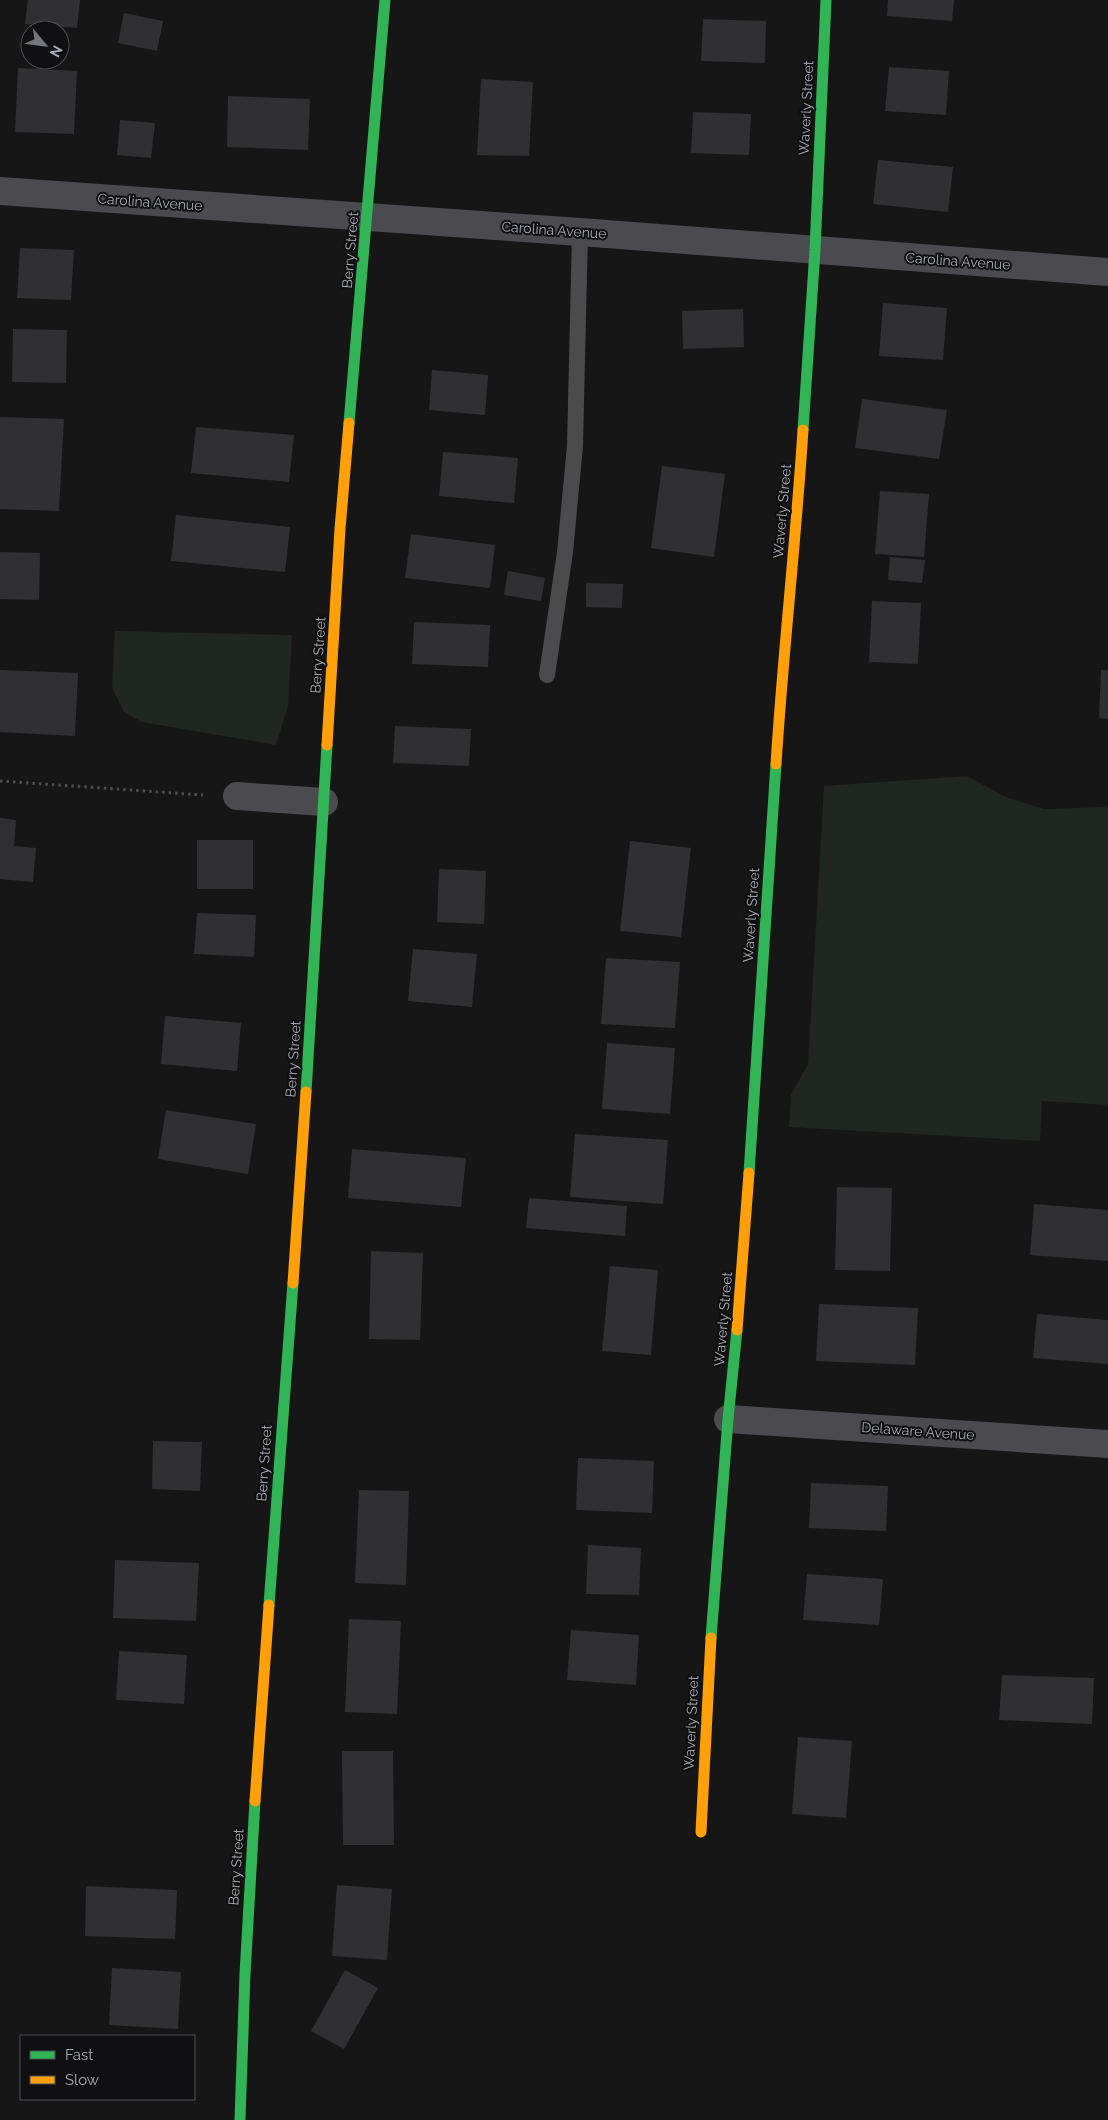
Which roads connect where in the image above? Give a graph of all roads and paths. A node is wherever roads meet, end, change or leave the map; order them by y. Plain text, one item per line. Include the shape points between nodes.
1 (385, 0) edge
2 (826, 0) edge
3 (0, 191) edge
4 (368, 218) junction
5 (580, 232) junction
6 (815, 250) junction
7 (1108, 272) edge
8 (547, 675) dead end
9 (0, 781) edge
10 (236, 796) joint
11 (324, 802) junction
12 (728, 1419) junction
13 (1108, 1444) edge
14 (701, 1832) dead end
15 (240, 2120) edge

1 - 4 street, Berry Street
2 - 6 street, Waverly Street
3 - 4 street, Carolina Avenue
4 - 5 street, Carolina Avenue
4 - 11 street, Berry Street via 340,528
5 - 6 street, Carolina Avenue
5 - 8 lane via 575,446 565,552
6 - 7 street, Carolina Avenue
6 - 12 street, Waverly Street via 796,529 782,668 741,1293
9 - 10 path
10 - 11 street
11 - 15 street, Berry Street via 302,1157 257,1770
12 - 13 street, Delaware Avenue
12 - 14 street, Waverly Street via 709,1663

